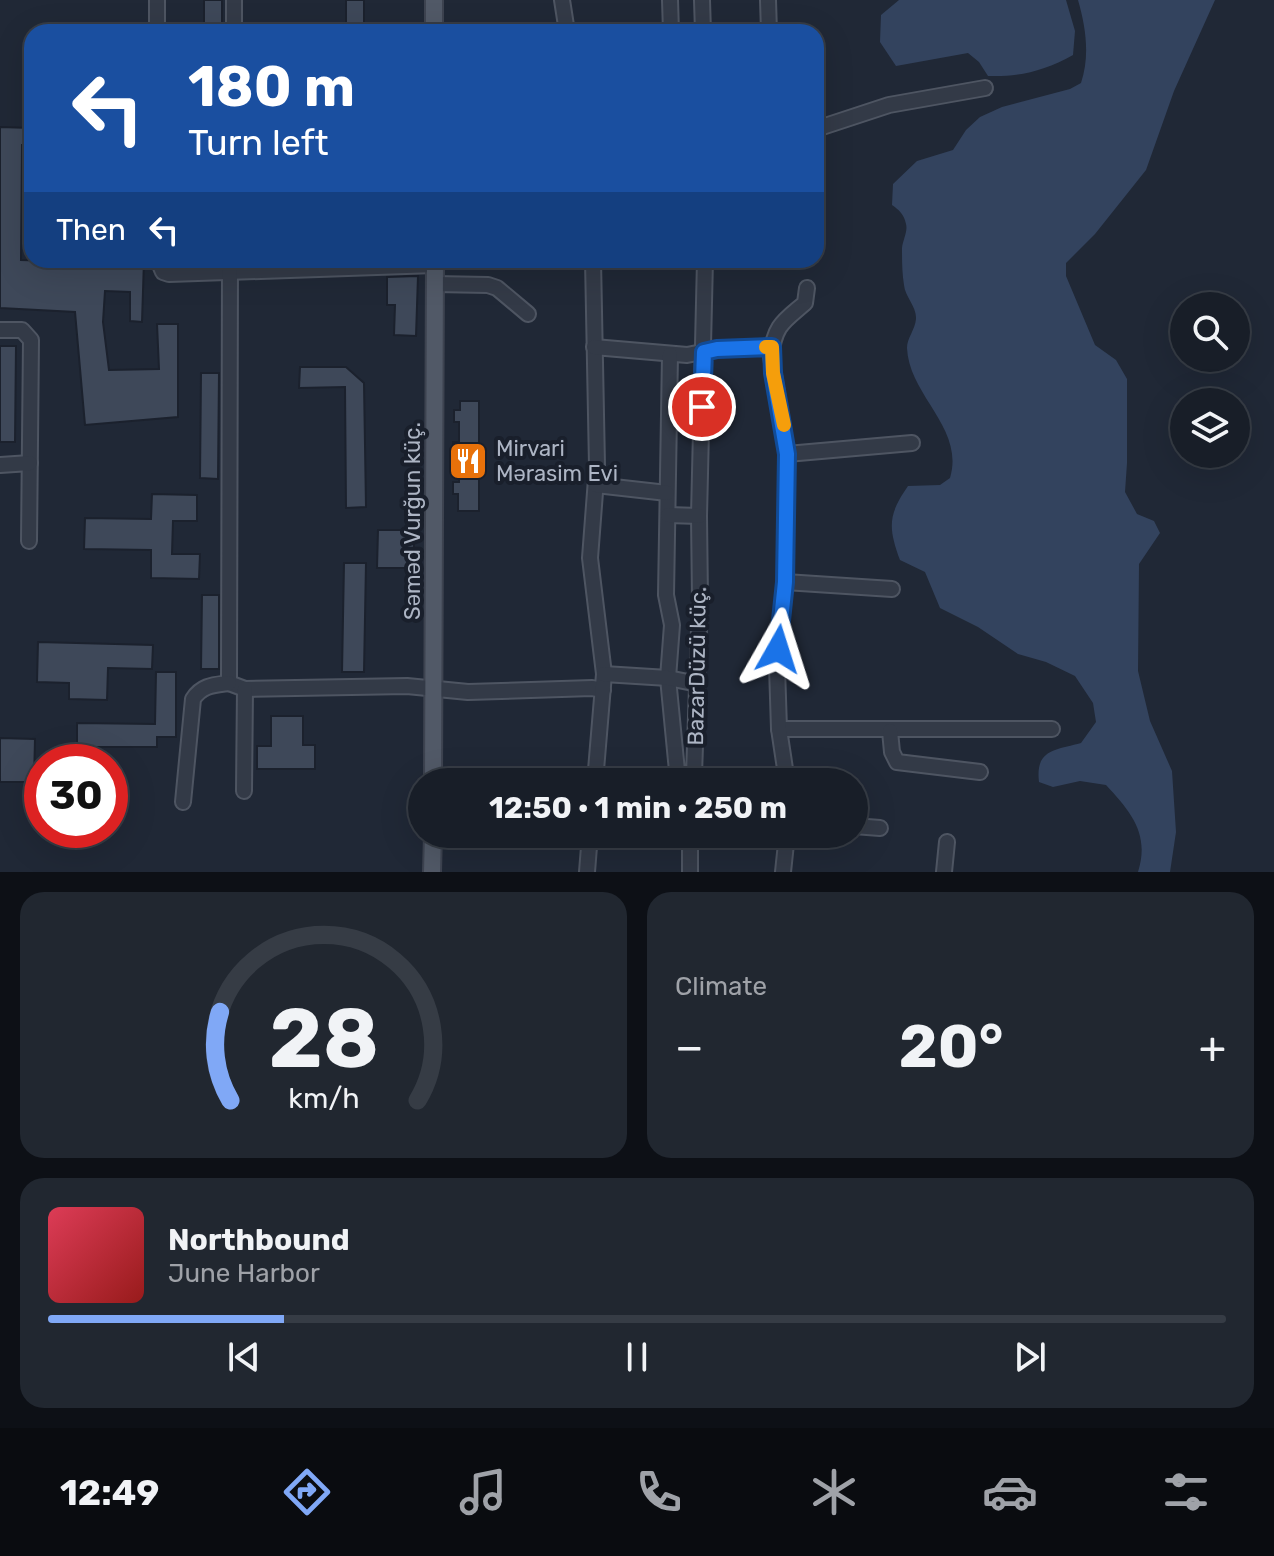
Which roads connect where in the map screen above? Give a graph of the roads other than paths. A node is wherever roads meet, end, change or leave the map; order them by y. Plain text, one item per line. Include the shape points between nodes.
1 (157, 0) edge
2 (234, 0) edge
3 (434, 0) edge
4 (562, 0) edge
5 (670, 0) edge
6 (702, 0) edge
7 (768, 0) edge
8 (157, 24) edge
9 (234, 24) edge
10 (434, 24) edge
11 (566, 24) edge
12 (671, 24) edge
13 (703, 24) edge
14 (769, 24) edge
15 (985, 88) dead end
16 (824, 126) edge
17 (161, 268) edge
18 (221, 268) edge
19 (230, 268) edge
20 (435, 268) edge
21 (593, 268) edge
22 (705, 268) edge
23 (435, 284) junction
24 (807, 288) dead end
25 (528, 314) dead end
26 (0, 330) edge
27 (594, 347) junction
28 (772, 347) junction
29 (704, 352) junction
30 (670, 355) junction
31 (912, 443) dead end
32 (787, 454) junction
33 (30, 463) junction
34 (0, 465) edge
35 (596, 485) junction
36 (667, 493) junction
37 (668, 515) junction
38 (699, 516) junction
39 (29, 541) dead end
40 (785, 582) junction
41 (892, 589) dead end
42 (604, 674) junction
43 (668, 678) junction
44 (229, 683) junction
45 (698, 684) junction
46 (245, 689) junction
47 (433, 689) junction
48 (603, 690) junction
49 (779, 729) junction
50 (1052, 729) dead end
51 (890, 731) junction
52 (433, 768) edge
53 (596, 768) edge
54 (785, 768) edge
55 (980, 772) dead end
56 (244, 791) dead end
57 (183, 802) dead end
58 (868, 827) edge
59 (880, 828) dead end
60 (947, 842) dead end
61 (433, 848) edge
62 (589, 848) edge
63 (786, 848) edge
64 (690, 850) dead end
65 (432, 872) edge
66 (587, 872) edge
67 (690, 872) edge
68 (783, 872) edge
69 (944, 872) edge

1 - 8 street
2 - 9 street
3 - 10 main road
4 - 11 street
5 - 12 street
6 - 13 street
7 - 14 street
15 - 16 street via 889,105
17 - 18 street via 169,274
19 - 44 street
20 - 23 main road, Səməd Vurğun küç.
21 - 27 street
22 - 29 street, BazarDüzü küç.
23 - 25 street via 488,285
23 - 47 main road, Səməd Vurğun küç.
24 - 28 street via 805,303 785,317
26 - 33 street via 22,330 31,340
27 - 30 street
27 - 35 street
28 - 29 street
28 - 32 street
29 - 30 street
29 - 38 street, BazarDüzü küç.
30 - 36 street, BazarDüzü küç.
31 - 32 street
32 - 40 street
33 - 34 street
33 - 39 street
35 - 36 street
35 - 42 street via 590,558
36 - 37 street, BazarDüzü küç.
37 - 38 street
37 - 43 street, BazarDüzü küç.
38 - 45 street, BazarDüzü küç.
40 - 41 street
40 - 49 street via 777,667
42 - 43 street
42 - 48 street
43 - 45 street
43 - 45 street, BazarDüzü küç. via 677,771 683,781 694,775
44 - 46 street
44 - 57 street via 205,687 193,699
46 - 47 street
46 - 56 street
47 - 48 street
47 - 52 main road, Səməd Vurğun küç.
48 - 53 street
49 - 51 street
49 - 54 street
50 - 51 street
51 - 55 street via 897,762
58 - 59 street
60 - 69 street
61 - 65 main road
62 - 66 street
63 - 68 street
64 - 67 street

